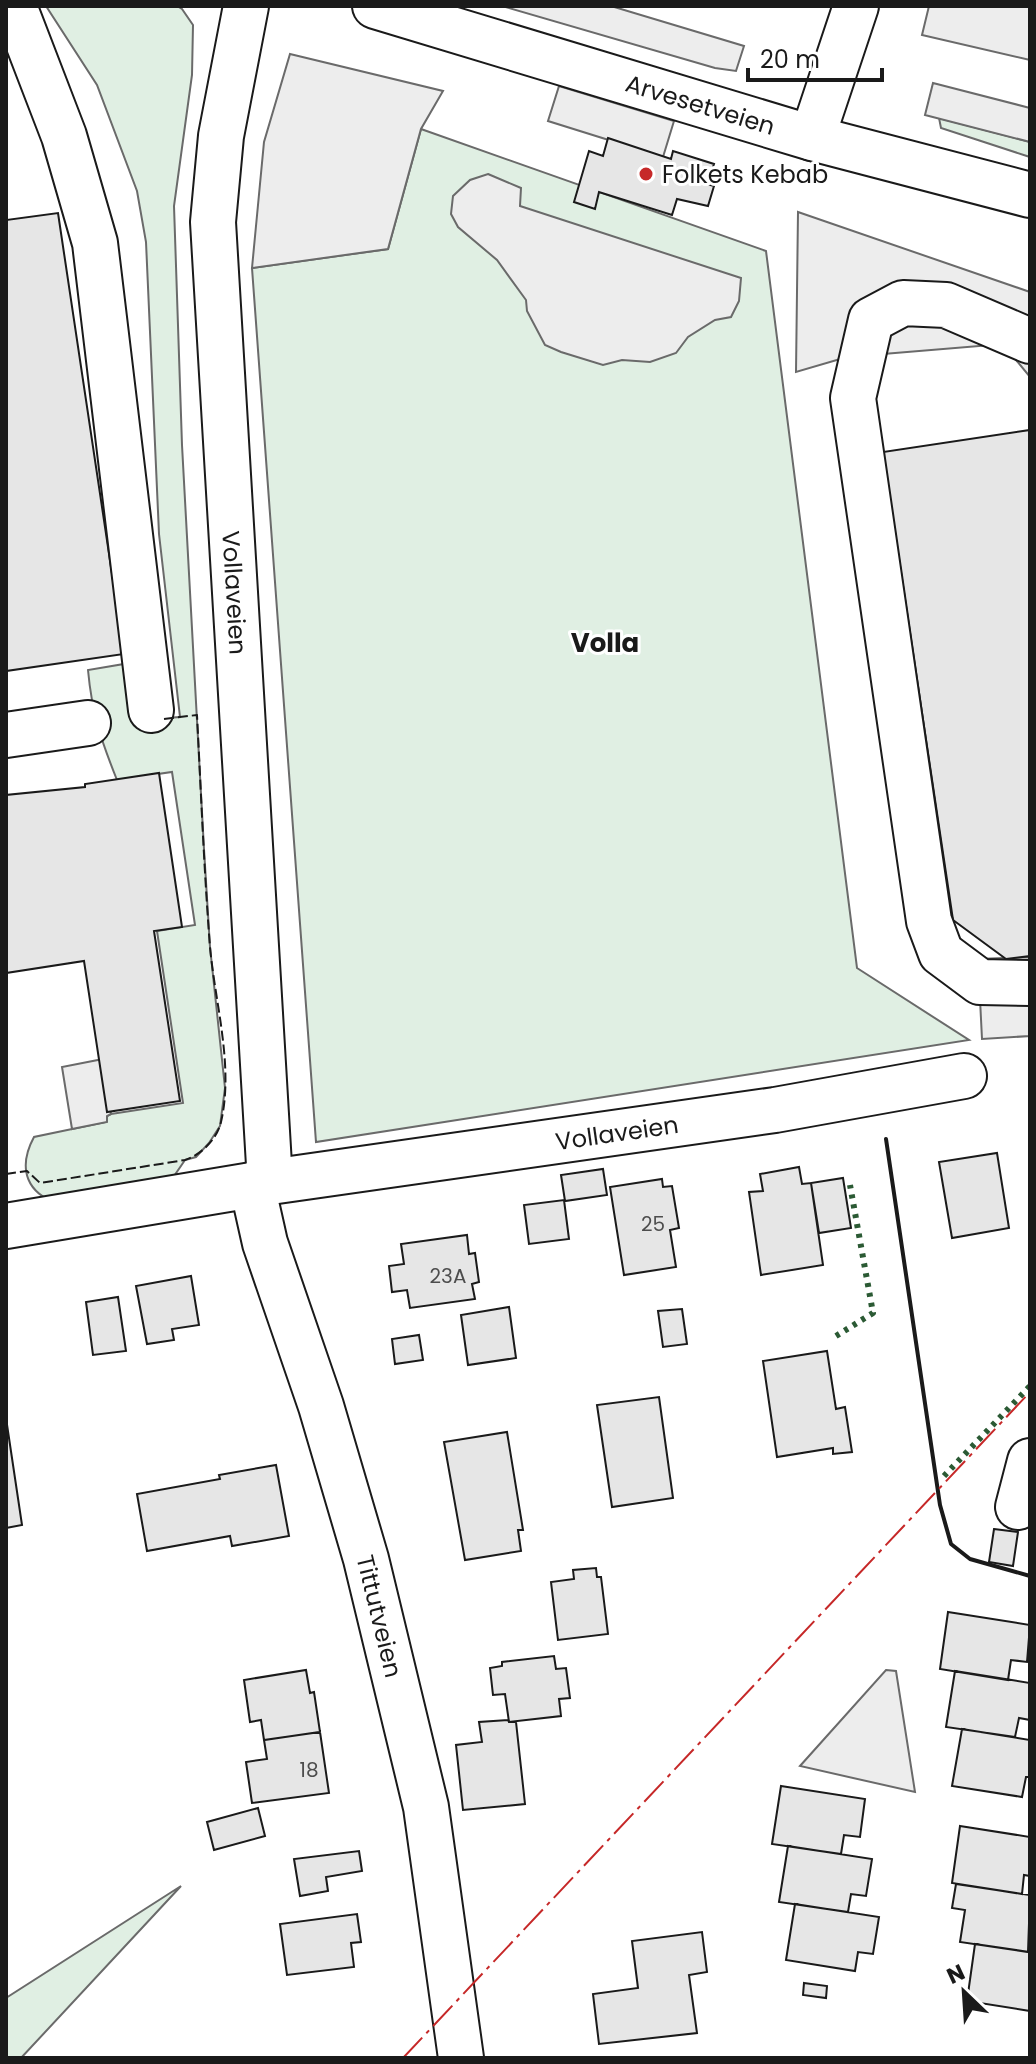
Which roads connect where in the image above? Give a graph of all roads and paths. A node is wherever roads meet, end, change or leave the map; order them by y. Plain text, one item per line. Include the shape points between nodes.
1 (14, 6) edge
2 (246, 6) edge
3 (375, 6) edge
4 (856, 6) edge
5 (812, 138) junction
6 (1030, 195) edge
7 (1030, 341) edge
8 (151, 710) dead end
9 (88, 723) dead end
10 (6, 735) edge
11 (1030, 983) edge
12 (964, 1076) dead end
13 (261, 1183) junction
14 (6, 1226) edge
15 (1030, 1461) edge
16 (1018, 1507) dead end
17 (461, 2058) edge

1 - 8 street via 64,136 95,243
2 - 13 street, Vollaveien via 221,136 213,222
3 - 5 street, Arvesetveien
4 - 5 street
5 - 6 street, Arvesetveien
7 - 11 street via 946,305 903,303 871,320 853,398 929,921 941,953 980,982
9 - 10 street
12 - 13 street, Vollaveien via 759,1112
13 - 14 street, Vollaveien
13 - 17 street, Tittutveien via 265,1243 366,1559 426,1807
15 - 16 street

